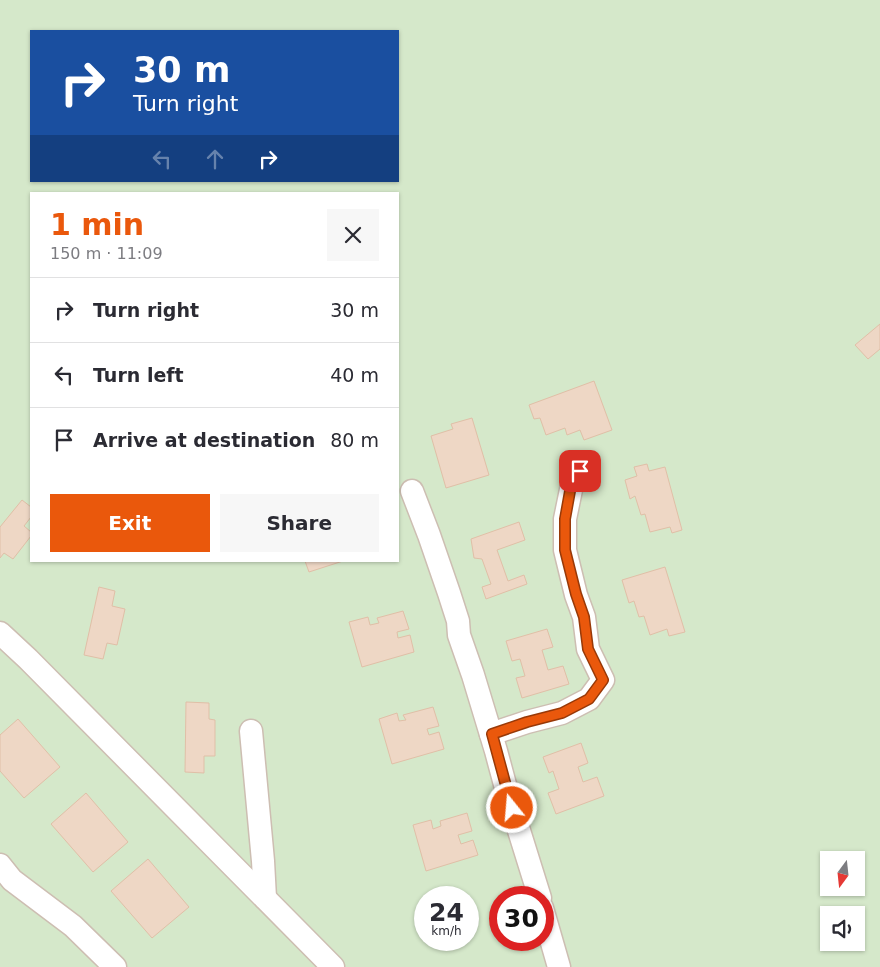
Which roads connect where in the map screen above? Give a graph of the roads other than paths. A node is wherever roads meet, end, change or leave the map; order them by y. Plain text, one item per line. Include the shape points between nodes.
1 (580, 471) dead end
2 (412, 491) dead end
3 (0, 633) edge
4 (251, 731) dead end
5 (492, 734) junction
6 (0, 866) edge
7 (536, 886) edge
8 (265, 898) junction
9 (554, 950) edge
10 (115, 967) edge
11 (333, 967) edge
12 (559, 967) edge

1 - 5 street via 572,480 565,519 565,550 584,617 588,649 603,680 589,699 562,713
2 - 5 street via 449,593 459,635
3 - 8 street
4 - 8 street
5 - 7 street
6 - 10 street via 12,880 72,926
8 - 11 street
9 - 12 street

